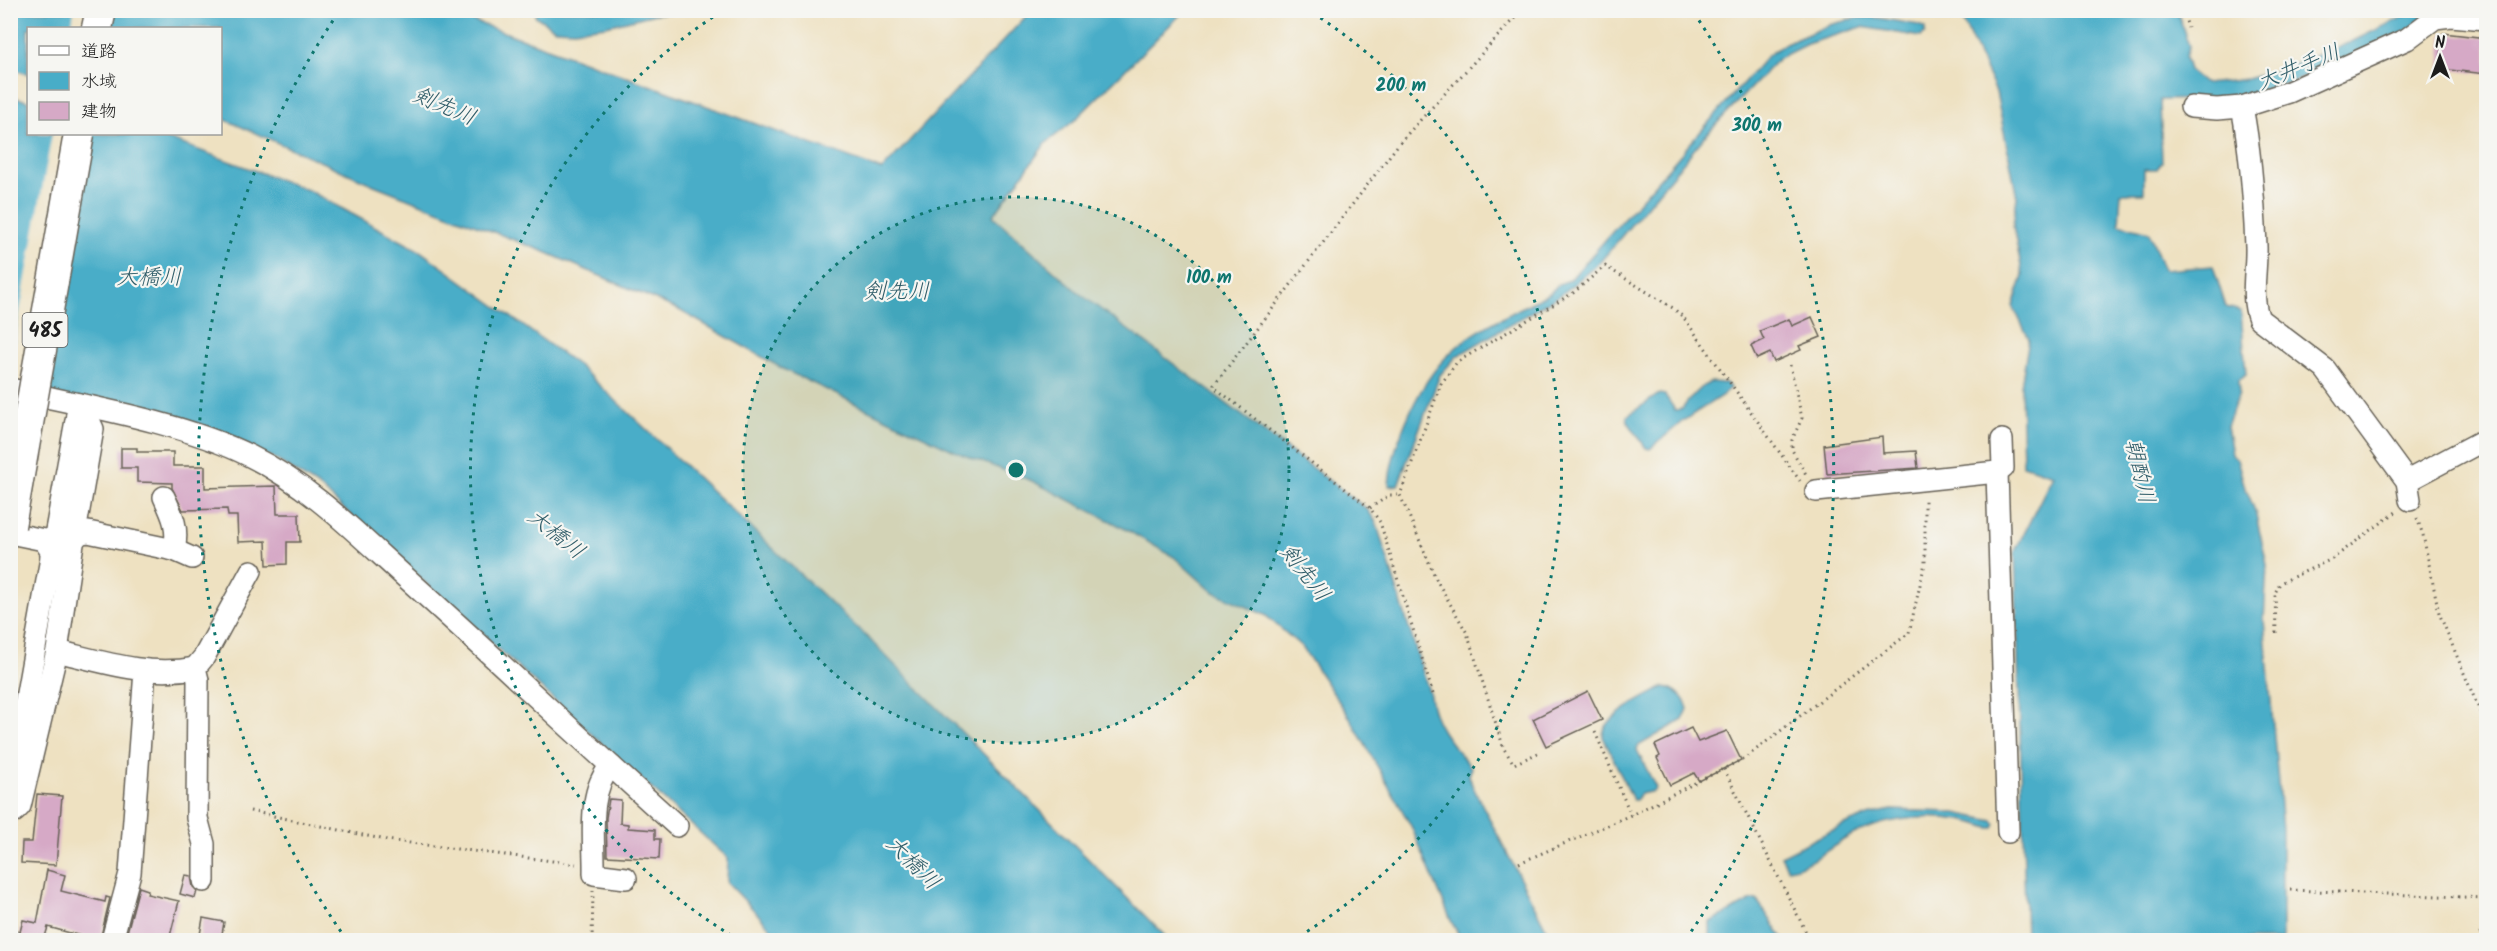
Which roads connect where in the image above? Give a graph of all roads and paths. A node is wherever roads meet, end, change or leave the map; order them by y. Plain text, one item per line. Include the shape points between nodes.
1 (100, 10) edge
2 (1522, 10) edge
3 (2183, 10) edge
4 (2433, 14) edge
5 (2487, 19) edge
6 (97, 27) edge
7 (2188, 28) dead end
8 (2191, 107) dead end
9 (2242, 107) junction
10 (79, 135) edge
11 (1790, 365) dead end
12 (10, 389) edge
13 (78, 410) junction
14 (2487, 439) edge
15 (2002, 440) dead end
16 (1997, 472) junction
17 (1926, 481) junction
18 (1810, 489) junction
19 (2409, 490) junction
20 (1400, 495) junction
21 (164, 496) dead end
22 (1370, 508) junction
23 (10, 526) edge
24 (10, 533) edge
25 (74, 539) junction
26 (51, 562) junction
27 (251, 571) dead end
28 (2276, 633) dead end
29 (57, 651) junction
30 (195, 668) junction
31 (145, 671) junction
32 (1432, 694) dead end
33 (2487, 726) edge
34 (1595, 732) dead end
35 (1538, 753) dead end
36 (611, 766) junction
37 (1724, 769) junction
38 (10, 789) edge
39 (10, 811) edge
40 (250, 811) dead end
41 (1631, 815) junction
42 (677, 826) dead end
43 (2008, 832) dead end
44 (1519, 863) dead end
45 (594, 870) junction
46 (626, 878) dead end
47 (204, 881) dead end
48 (2290, 890) dead end
49 (2487, 898) edge
50 (2487, 916) edge
51 (112, 940) edge
52 (592, 940) edge
53 (1810, 940) edge
54 (2478, 940) edge

1 - 6 highway
2 - 22 path via 1401,141 1214,385
3 - 7 path
4 - 5 street
4 - 9 street via 2418,32 2392,47 2289,92
8 - 9 street
9 - 19 street via 2250,151 2255,307 2259,319 2325,369
10 - 23 highway, 485, bridge
11 - 18 path via 1802,418 1792,450
12 - 13 street
13 - 25 street via 93,429
13 - 26 street
13 - 36 street via 165,426 221,444 294,482 325,505
14 - 19 street
15 - 16 street via 2003,468
16 - 17 street
16 - 43 street
17 - 18 street
17 - 37 path via 1924,563 1909,633 1745,758
18 - 20 path via 1683,318 1605,266 1573,293 1456,362 1442,384
19 - 28 path via 2332,559 2280,583 2275,593
19 - 33 path via 2439,613
20 - 22 path via 1390,495
20 - 35 path via 1437,581 1467,633 1504,748 1514,764
21 - 25 street via 183,554 88,532
22 - 32 path via 1380,522
24 - 26 street via 44,540 51,551
25 - 29 street
26 - 38 street
27 - 30 street
29 - 31 street
29 - 39 street via 20,806
30 - 31 street
30 - 47 street via 197,818 204,844
31 - 51 street via 130,873
34 - 41 path
36 - 42 street
36 - 45 street via 601,779 596,799
37 - 41 path
37 - 53 path
40 - 45 path via 386,840
41 - 44 path
45 - 46 street
45 - 52 path
48 - 49 path
50 - 54 path

